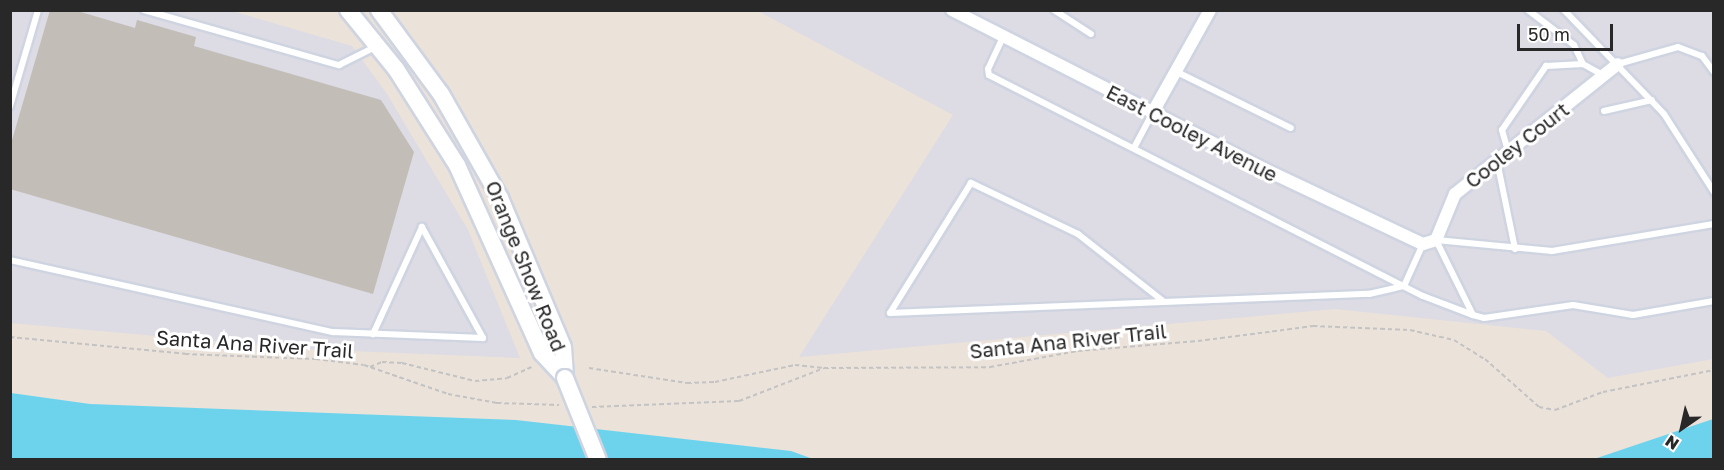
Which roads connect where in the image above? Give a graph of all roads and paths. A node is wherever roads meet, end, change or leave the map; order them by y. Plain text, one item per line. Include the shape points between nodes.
1 (38, 10) edge
2 (144, 10) edge
3 (348, 10) edge
4 (379, 10) edge
5 (952, 10) edge
6 (1054, 10) edge
7 (1210, 10) edge
8 (1528, 10) edge
9 (1564, 10) edge
10 (1091, 34) dead end
11 (1003, 37) junction
12 (377, 45) junction
13 (1583, 64) junction
14 (1618, 64) junction
15 (1174, 70) junction
16 (1713, 72) edge
17 (1604, 76) junction
18 (1652, 100) junction
19 (10, 106) edge
20 (1604, 111) dead end
21 (1153, 112) junction
22 (1291, 128) dead end
23 (1135, 146) junction
24 (1508, 152) junction
25 (1497, 160) junction
26 (488, 174) junction
27 (468, 186) junction
28 (1713, 192) edge
29 (1713, 224) edge
30 (1430, 242) junction
31 (1515, 249) junction
32 (10, 260) edge
33 (1404, 286) junction
34 (1163, 301) junction
35 (1713, 301) edge
36 (1473, 315) junction
37 (373, 334) junction
38 (10, 337) edge
39 (369, 367) junction
40 (532, 367) dead end
41 (589, 368) dead end
42 (824, 368) junction
43 (1713, 370) edge
44 (565, 378) junction
45 (563, 405) dead end
46 (585, 406) dead end
47 (598, 459) edge

1 - 19 lane
2 - 12 lane via 339,65
3 - 12 main road, Orange Show Road
4 - 26 main road, Orange Show Road via 441,94
5 - 11 street, East Cooley Avenue
6 - 10 lane
7 - 15 street
8 - 13 lane via 1574,45
9 - 14 lane
11 - 21 street, East Cooley Avenue
11 - 23 lane via 989,75
12 - 27 main road, Orange Show Road via 424,110
13 - 17 lane
13 - 24 lane via 1546,66 1502,130
14 - 16 lane via 1678,47 1702,56
14 - 17 street, Cooley Court
14 - 18 lane
15 - 21 street
15 - 22 lane
17 - 24 street, Cooley Court
18 - 20 lane
18 - 28 lane
21 - 23 lane
21 - 30 street, East Cooley Avenue
23 - 33 lane
24 - 25 street, Cooley Court
25 - 30 street, Cooley Court via 1455,194
25 - 31 lane
26 - 27 main road
26 - 44 main road, Orange Show Road via 563,347
27 - 44 main road, Orange Show Road via 542,353
29 - 31 lane via 1552,252
30 - 31 lane
30 - 33 lane
30 - 36 lane
32 - 37 lane via 333,332
33 - 34 lane via 1369,294
33 - 36 lane
34 - 34 lane via 1140,302 890,313 971,183 1078,234
35 - 36 lane via 1633,315 1573,305 1484,318
37 - 37 lane via 483,338 422,227 387,302
38 - 39 path, Santa Ana River Trail via 185,354 316,359
39 - 40 path via 382,362 402,363 476,381 507,378
39 - 45 path, Santa Ana River Trail via 448,394 497,403
41 - 42 path via 687,383 715,382 795,365
42 - 43 path, Santa Ana River Trail via 990,367 1078,351 1313,326 1410,330 1454,340 1485,358 1539,407 1555,410 1603,392
42 - 46 path, Santa Ana River Trail via 739,401
44 - 47 main road, bridge

